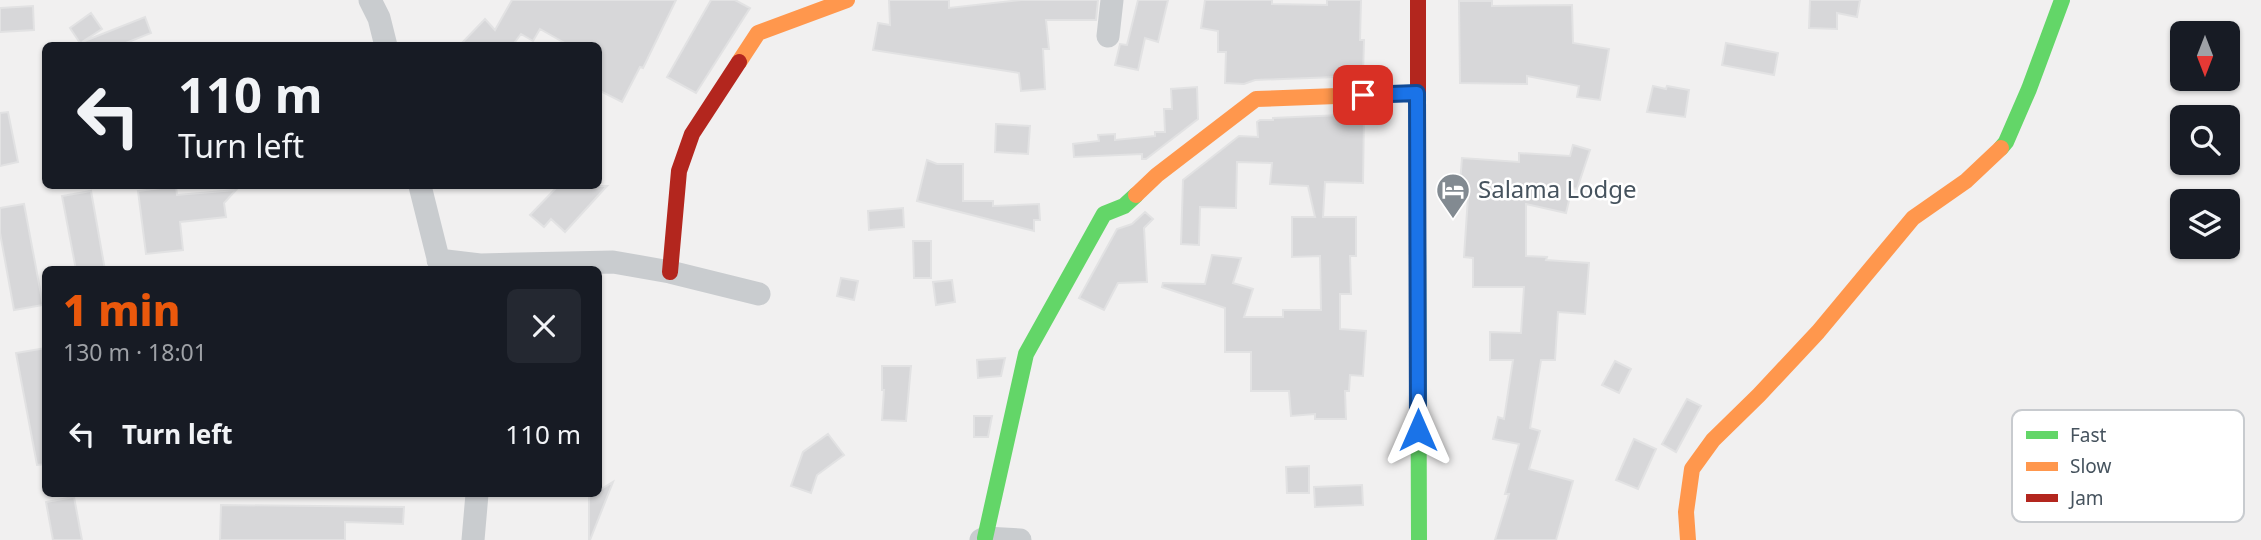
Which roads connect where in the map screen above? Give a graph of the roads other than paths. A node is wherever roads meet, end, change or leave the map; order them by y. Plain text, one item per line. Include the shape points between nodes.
1 (370, 0) edge
2 (847, 0) edge
3 (1112, 0) edge
4 (1418, 0) edge
5 (2062, 0) edge
6 (1108, 36) dead end
7 (385, 42) edge
8 (1417, 93) junction
9 (421, 189) edge
10 (440, 265) edge
11 (670, 272) junction
12 (759, 294) dead end
13 (477, 497) edge
14 (983, 539) edge
15 (473, 540) edge
16 (1020, 540) edge
17 (1419, 540) edge
18 (1688, 540) edge

1 - 7 street
2 - 11 street via 758,33 699,122 679,171
3 - 6 street
4 - 8 street
5 - 18 street via 2006,142 1966,181 1913,218 1818,332 1713,440 1692,469 1686,512
8 - 14 street via 1256,99 1124,206 1104,214 1026,354
8 - 17 street
9 - 10 street
10 - 11 street via 613,262
11 - 12 street
13 - 15 street
14 - 16 street

